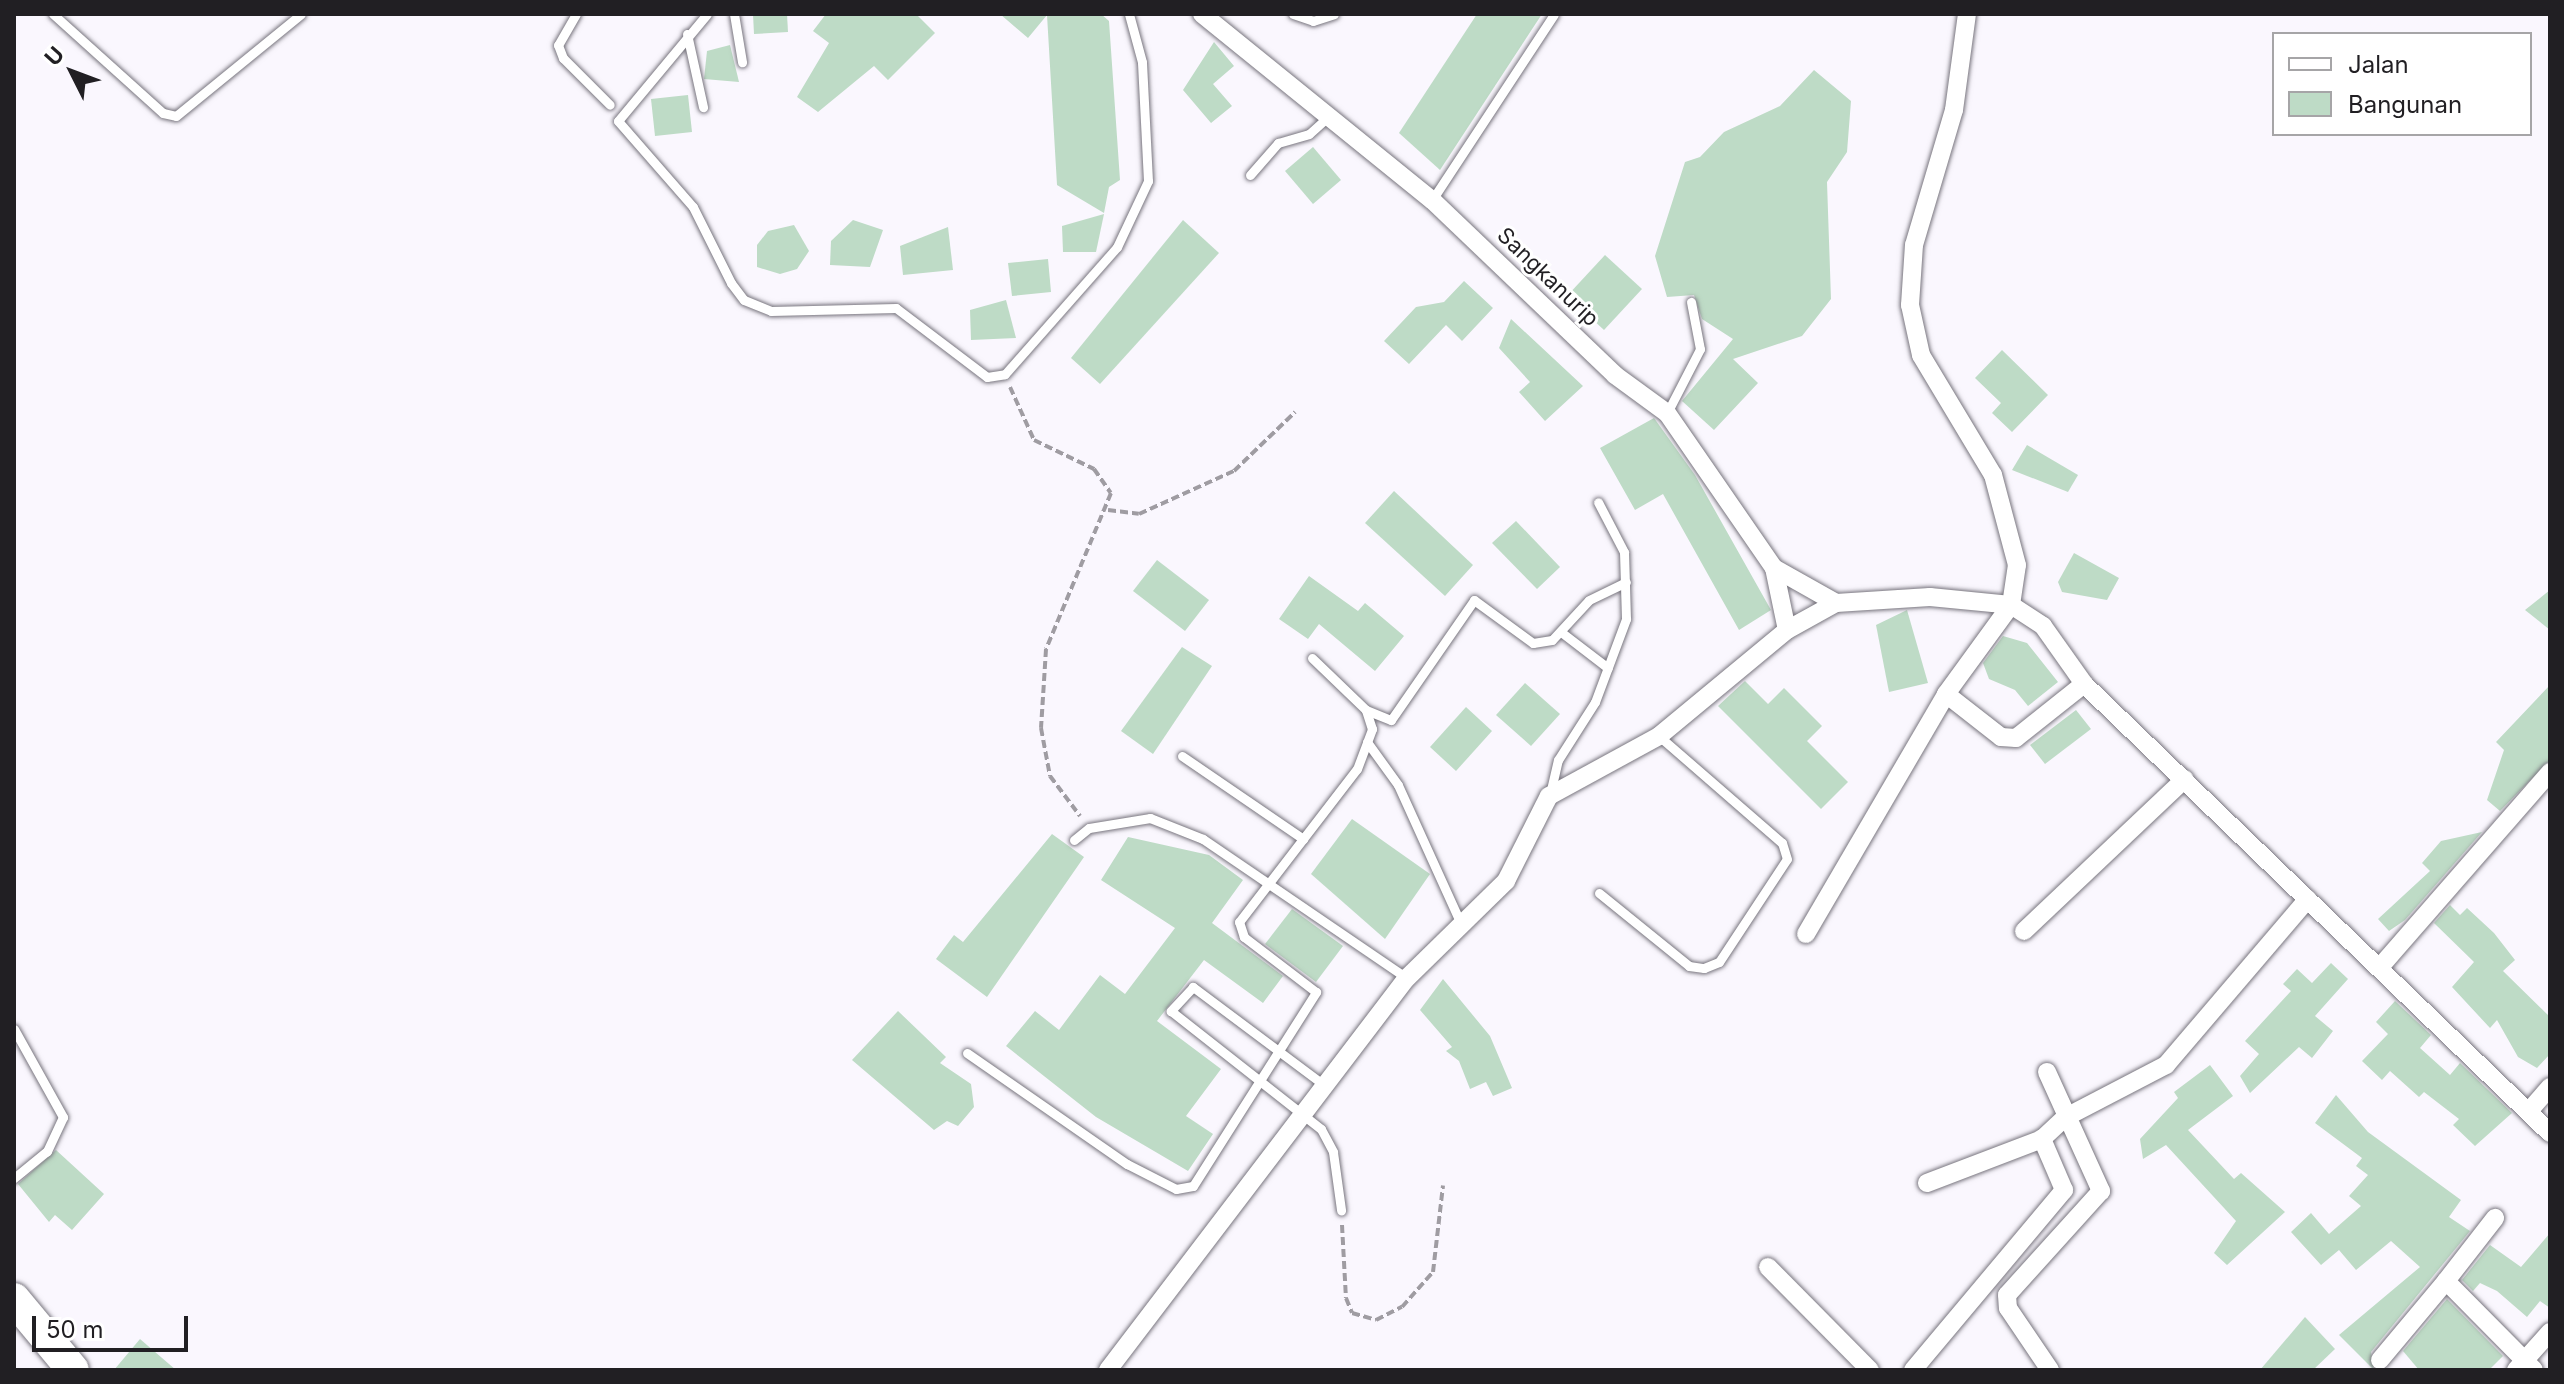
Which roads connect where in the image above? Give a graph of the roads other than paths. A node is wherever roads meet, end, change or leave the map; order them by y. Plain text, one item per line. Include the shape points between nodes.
1 (53, 14) edge
2 (301, 14) edge
3 (576, 14) edge
4 (707, 14) edge
5 (734, 14) edge
6 (1129, 14) edge
7 (1202, 14) edge
8 (1293, 14) edge
9 (1334, 14) edge
10 (1554, 14) edge
11 (1967, 14) edge
12 (687, 34) junction
13 (742, 62) dead end
14 (610, 105) dead end
15 (703, 107) dead end
16 (1330, 115) junction
17 (1250, 175) dead end
18 (1432, 200) junction
19 (1691, 302) dead end
20 (1667, 413) junction
21 (1598, 502) dead end
22 (1774, 568) junction
23 (1626, 582) junction
24 (1836, 603) junction
25 (2011, 605) junction
26 (1787, 630) junction
27 (1561, 632) junction
28 (1312, 658) dead end
29 (1608, 668) junction
30 (2084, 684) junction
31 (1946, 694) junction
32 (1366, 710) junction
33 (1659, 736) junction
34 (1367, 742) junction
35 (1182, 756) dead end
36 (2550, 772) edge
37 (2185, 779) junction
38 (1549, 796) junction
39 (1303, 839) junction
40 (1074, 840) dead end
41 (1267, 885) junction
42 (1599, 893) dead end
43 (2308, 899) junction
44 (1461, 924) junction
45 (2024, 931) dead end
46 (1806, 934) dead end
47 (2380, 967) junction
48 (1407, 978) junction
49 (14, 1029) edge
50 (1281, 1051) junction
51 (967, 1053) dead end
52 (2047, 1072) dead end
53 (1257, 1082) junction
54 (1324, 1085) junction
55 (2550, 1087) edge
56 (2529, 1111) junction
57 (1300, 1116) junction
58 (2066, 1117) junction
59 (2550, 1133) edge
60 (2042, 1139) junction
61 (14, 1178) edge
62 (1927, 1183) dead end
63 (1341, 1210) road end
64 (2495, 1218) dead end
65 (1768, 1267) dead end
66 (2446, 1281) junction
67 (14, 1299) edge
68 (2550, 1332) edge
69 (2380, 1360) dead end
70 (2526, 1366) edge
71 (73, 1370) edge
72 (1108, 1370) edge
73 (1870, 1370) edge
74 (1913, 1370) edge
75 (2050, 1370) edge

1 - 2 lane via 163,113 176,116
3 - 14 lane via 558,45 563,58
4 - 12 lane
5 - 13 lane
6 - 12 lane via 1142,62 1148,181 1117,247 1005,374 972,372 928,327 896,308 794,313 744,300 693,207 618,121
7 - 16 street, Sangkanurip
8 - 9 lane via 1313,21
10 - 18 lane
11 - 25 street via 1954,110 1914,245 1910,305 1921,355 1993,475 2017,565
12 - 15 lane
16 - 17 lane via 1309,134 1278,143
16 - 18 street, Sangkanurip
18 - 20 street, Sangkanurip via 1615,375
19 - 20 lane via 1700,349
20 - 22 street, Sangkanurip
21 - 23 lane via 1624,552
22 - 24 street
22 - 26 street, Sangkanurip
23 - 27 lane via 1589,600
23 - 29 lane via 1626,619
24 - 25 street via 1930,597
24 - 26 street
25 - 30 street via 2056,639
25 - 31 street
26 - 33 street
27 - 29 lane
27 - 32 lane via 1533,643 1474,600 1391,720
28 - 32 lane
29 - 38 lane via 1558,760
30 - 31 street via 2016,738 2001,737
30 - 37 street
31 - 46 street
32 - 34 lane via 1372,729
33 - 38 street
33 - 42 lane via 1782,843 1787,859 1719,962 1704,968 1689,966
34 - 39 lane via 1357,769
34 - 44 lane via 1398,785
35 - 39 lane
36 - 47 street
37 - 43 street
37 - 45 street
38 - 44 street via 1506,881
39 - 41 lane
40 - 41 lane via 1089,828 1150,818 1203,839
41 - 48 lane
41 - 50 lane via 1238,930 1316,992
43 - 47 street
43 - 58 street via 2166,1065
44 - 48 street
47 - 56 street
48 - 54 street
49 - 61 lane via 63,1117 47,1151
50 - 53 lane
50 - 53 lane via 1193,987 1184,992 1171,1011 1174,1020
50 - 54 lane
51 - 53 lane via 1127,1164 1176,1189 1193,1186
52 - 58 street
53 - 57 lane
54 - 57 street
55 - 56 street
56 - 59 street
57 - 63 lane via 1327,1137
57 - 72 street
58 - 60 street
58 - 75 street via 2101,1191 2007,1295 2008,1308
60 - 62 street
60 - 74 street via 2064,1190
64 - 66 street
65 - 73 street
66 - 69 street
66 - 70 street
67 - 71 highway
68 - 70 street

